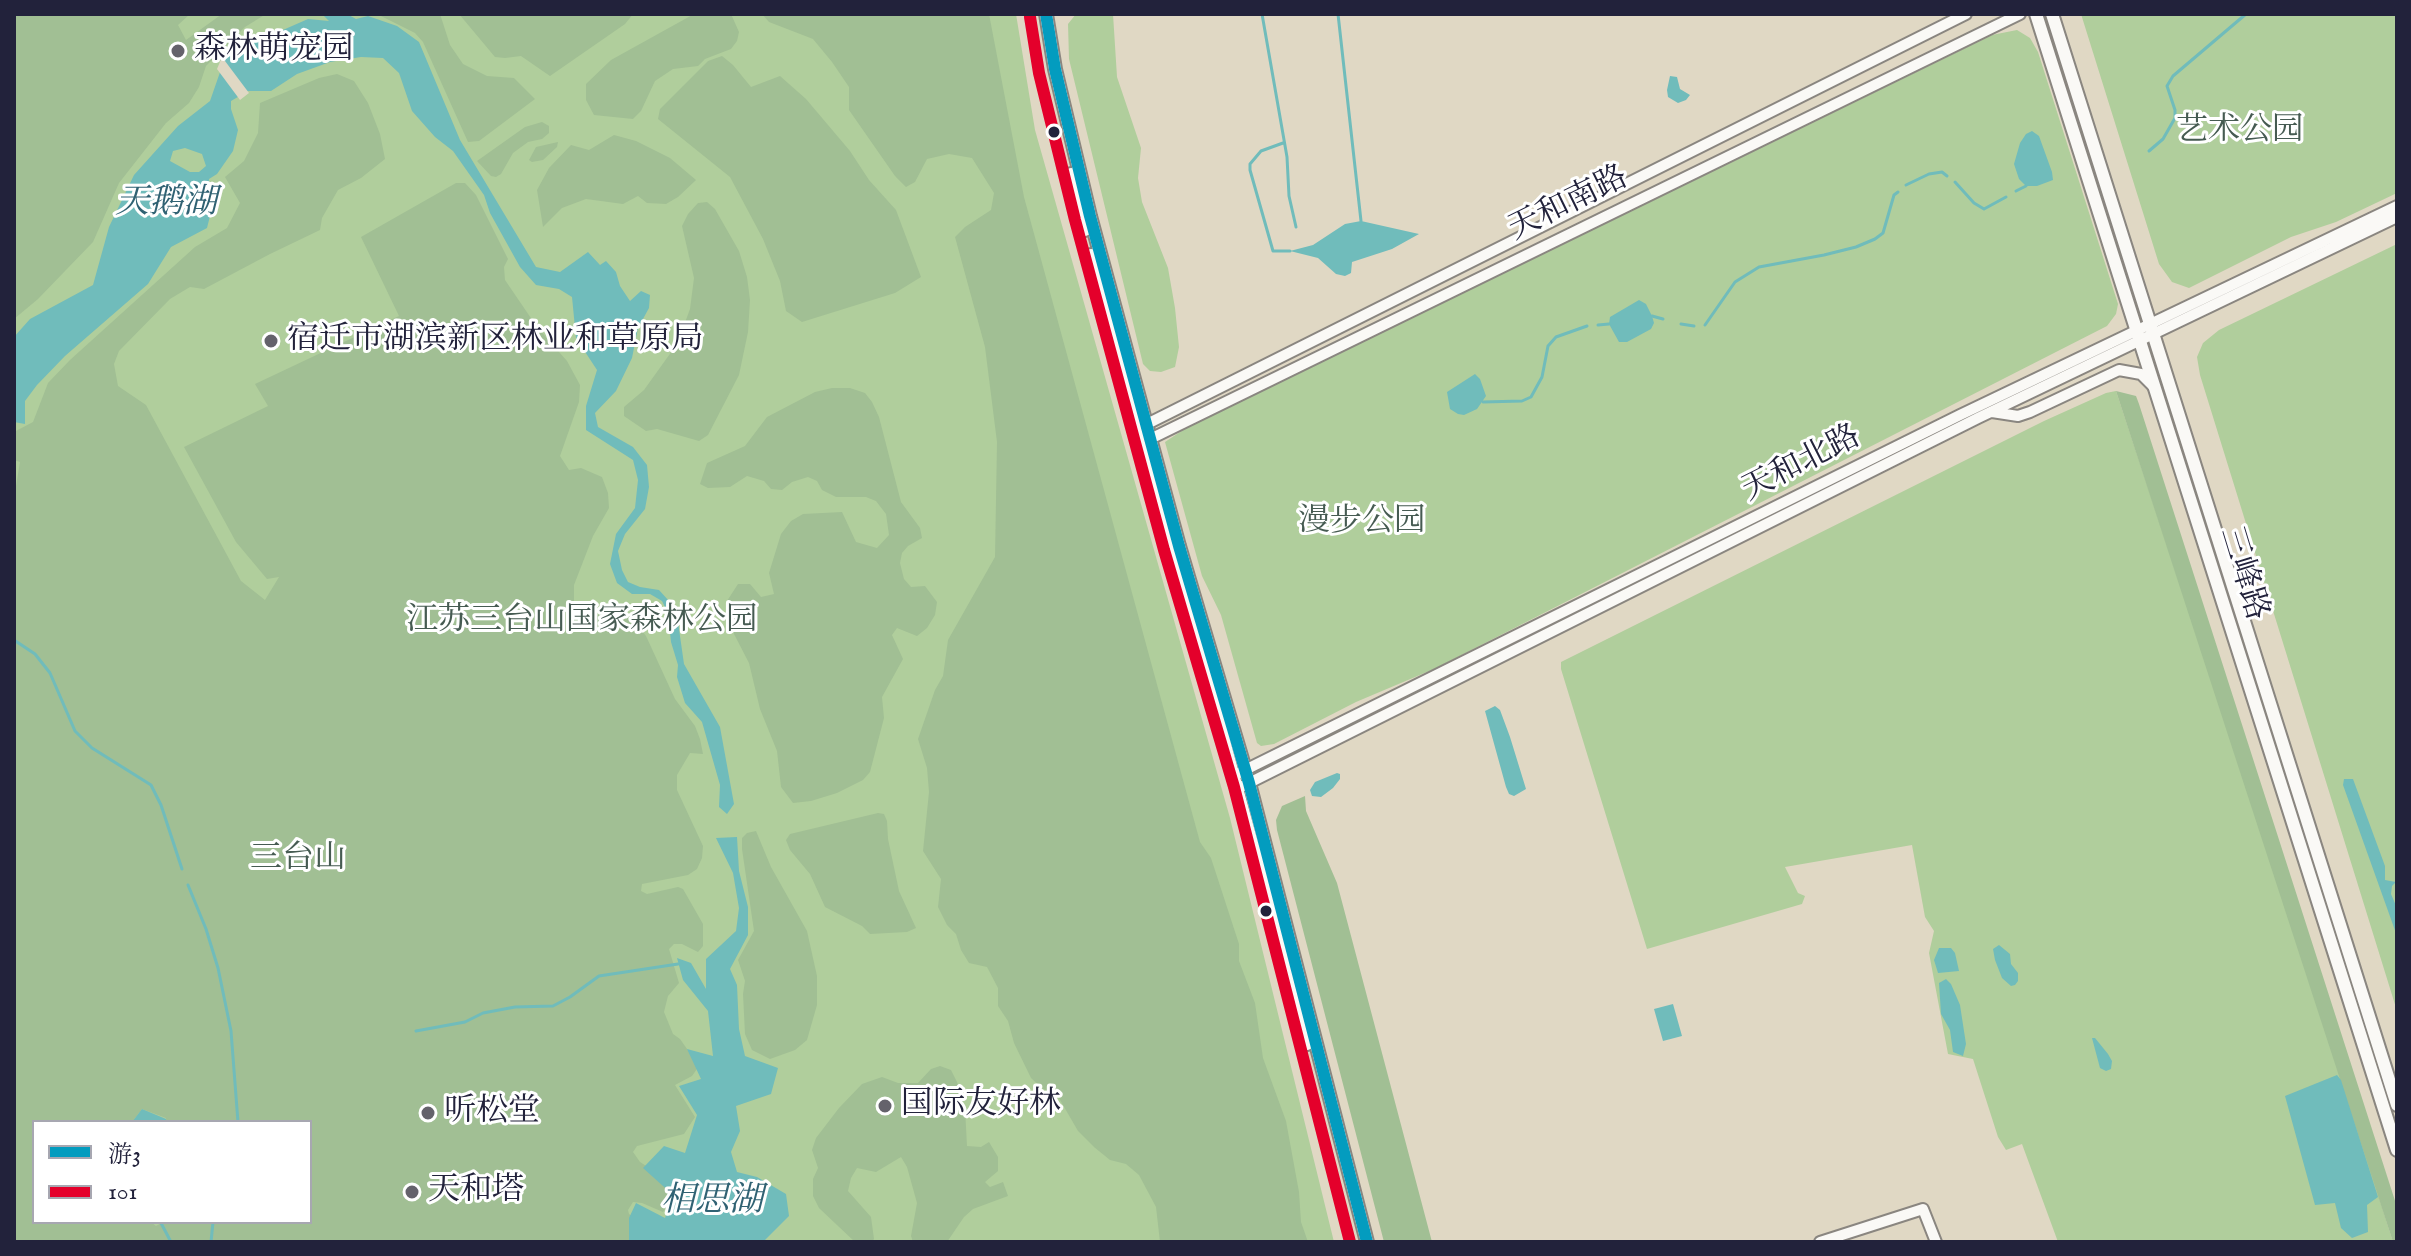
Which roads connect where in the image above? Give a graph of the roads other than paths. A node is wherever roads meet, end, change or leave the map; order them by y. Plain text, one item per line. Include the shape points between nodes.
1 (1039, 14) edge
2 (1046, 14) edge
3 (1966, 14) edge
4 (2020, 14) edge
5 (2036, 14) edge
6 (2052, 14) edge
7 (2397, 206) edge
8 (2397, 217) edge
9 (2145, 332) junction
10 (2158, 391) junction
11 (1990, 412) junction
12 (1144, 434) junction
13 (1241, 779) junction
14 (2397, 1105) edge
15 (2397, 1150) edge
16 (1835, 1240) edge
17 (1359, 1242) edge
18 (1367, 1242) edge
19 (1820, 1242) edge
20 (1936, 1242) edge

1 - 12 main road via 1079,210
2 - 12 main road
3 - 12 street, 天和南路
4 - 12 street, 天和南路
5 - 9 main road, 三峰路
6 - 9 main road, 三峰路
7 - 9 street, 天和北路
8 - 9 street, 天和北路
9 - 10 main road, 三峰路
9 - 11 street, 天和北路
9 - 13 street, 天和北路 via 1948,421
9 - 14 main road, 三峰路 via 2255,653
10 - 11 street via 2141,374 2119,370 2018,416
10 - 15 main road, 三峰路
11 - 13 street, 天和北路
12 - 13 main road
13 - 17 main road
13 - 18 main road
16 - 19 street
16 - 20 street via 1923,1209

